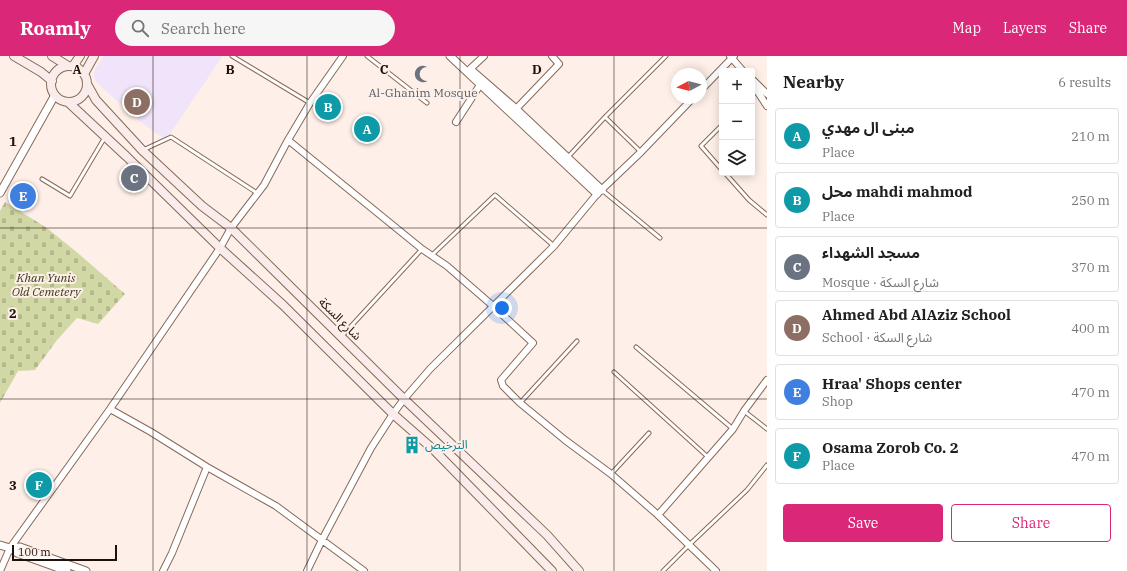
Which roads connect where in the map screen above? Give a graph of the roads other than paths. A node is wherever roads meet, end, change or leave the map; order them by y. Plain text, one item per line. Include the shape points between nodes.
1 (14, 56) edge
2 (52, 56) edge
3 (80, 56) edge
4 (94, 56) edge
5 (232, 56) edge
6 (344, 56) edge
7 (367, 56) edge
8 (450, 56) edge
9 (456, 56) edge
10 (484, 56) edge
11 (552, 56) edge
12 (666, 56) edge
13 (732, 57) edge
14 (70, 66) junction
15 (741, 68) edge
16 (470, 69) junction
17 (84, 74) junction
18 (52, 81) junction
19 (755, 82) edge
20 (87, 84) junction
21 (707, 84) edge
22 (480, 85) junction
23 (755, 94) edge
24 (767, 94) edge
25 (55, 95) junction
26 (68, 102) junction
27 (310, 103) junction
28 (427, 103) dead end
29 (687, 104) edge
30 (767, 106) edge
31 (516, 109) junction
32 (605, 117) junction
33 (456, 122) dead end
34 (719, 128) edge
35 (106, 136) junction
36 (288, 140) junction
37 (142, 150) junction
38 (641, 152) junction
39 (567, 158) junction
40 (719, 167) edge
41 (727, 176) edge
42 (42, 179) dead end
43 (600, 192) junction
44 (0, 193) edge
45 (257, 194) junction
46 (767, 215) edge
47 (231, 228) junction
48 (660, 238) dead end
49 (554, 246) junction
50 (220, 248) junction
51 (422, 249) junction
52 (432, 256) junction
53 (493, 306) junction
54 (341, 337) junction
55 (577, 340) dead end
56 (636, 347) dead end
57 (614, 372) dead end
58 (767, 380) edge
59 (404, 399) junction
60 (520, 403) junction
61 (110, 409) junction
62 (744, 411) junction
63 (393, 414) junction
64 (733, 429) junction
65 (767, 429) edge
66 (649, 433) dead end
67 (709, 458) junction
68 (767, 465) edge
69 (207, 467) junction
70 (611, 474) junction
71 (658, 515) junction
72 (322, 540) junction
73 (0, 545) edge
74 (689, 545) junction
75 (10, 548) junction
76 (0, 571) edge
77 (67, 571) edge
78 (86, 571) edge
79 (163, 571) edge
80 (307, 571) edge
81 (364, 571) edge
82 (552, 571) edge
83 (579, 571) edge
84 (663, 571) edge
85 (716, 571) edge

1 - 18 main road
2 - 14 main road
3 - 14 main road
4 - 17 main road
5 - 27 lane
6 - 27 street
7 - 28 lane
8 - 22 street
9 - 16 street
10 - 16 street
11 - 31 street via 559,64
12 - 32 lane
13 - 15 street
13 - 21 street
14 - 17 main road via 79,68
14 - 18 main road via 57,70
16 - 31 street
17 - 20 main road
18 - 25 main road
19 - 24 street
20 - 26 main road via 84,95
20 - 37 main road, شارع السكة via 96,100
22 - 33 street
22 - 43 street
23 - 30 street
25 - 26 main road
25 - 44 street
26 - 35 main road
27 - 36 street
29 - 38 street
31 - 39 street
32 - 38 lane
32 - 39 lane
34 - 40 lane via 701,146
35 - 42 lane via 70,196
35 - 50 main road
36 - 45 street
36 - 51 street
37 - 45 lane via 171,137
37 - 47 main road, شارع السكة via 202,206
38 - 43 street
39 - 43 street
41 - 46 lane
43 - 48 lane
43 - 49 street
45 - 47 street
47 - 50 street
47 - 54 main road, شارع السكة
49 - 52 lane via 494,195
49 - 53 street
50 - 61 street
50 - 63 main road via 283,305
51 - 52 street
51 - 54 lane
52 - 53 street
53 - 59 street
53 - 60 street via 533,343 501,380 503,386
54 - 59 main road, شارع السكة
55 - 60 lane
56 - 64 lane
57 - 67 lane
58 - 62 street
59 - 63 street
59 - 83 main road, شارع السكة via 547,535
60 - 70 street
61 - 69 street
61 - 75 street
62 - 64 street
62 - 65 lane
63 - 72 street via 371,448
63 - 82 main road via 434,450
64 - 67 street
66 - 70 lane
67 - 71 street
68 - 74 lane via 747,490
69 - 72 street via 276,506
69 - 79 street
70 - 71 street
71 - 74 street
72 - 80 street
72 - 81 street
73 - 75 street
74 - 84 lane
74 - 85 street
75 - 76 street
75 - 77 street via 17,553
75 - 78 street via 20,547

